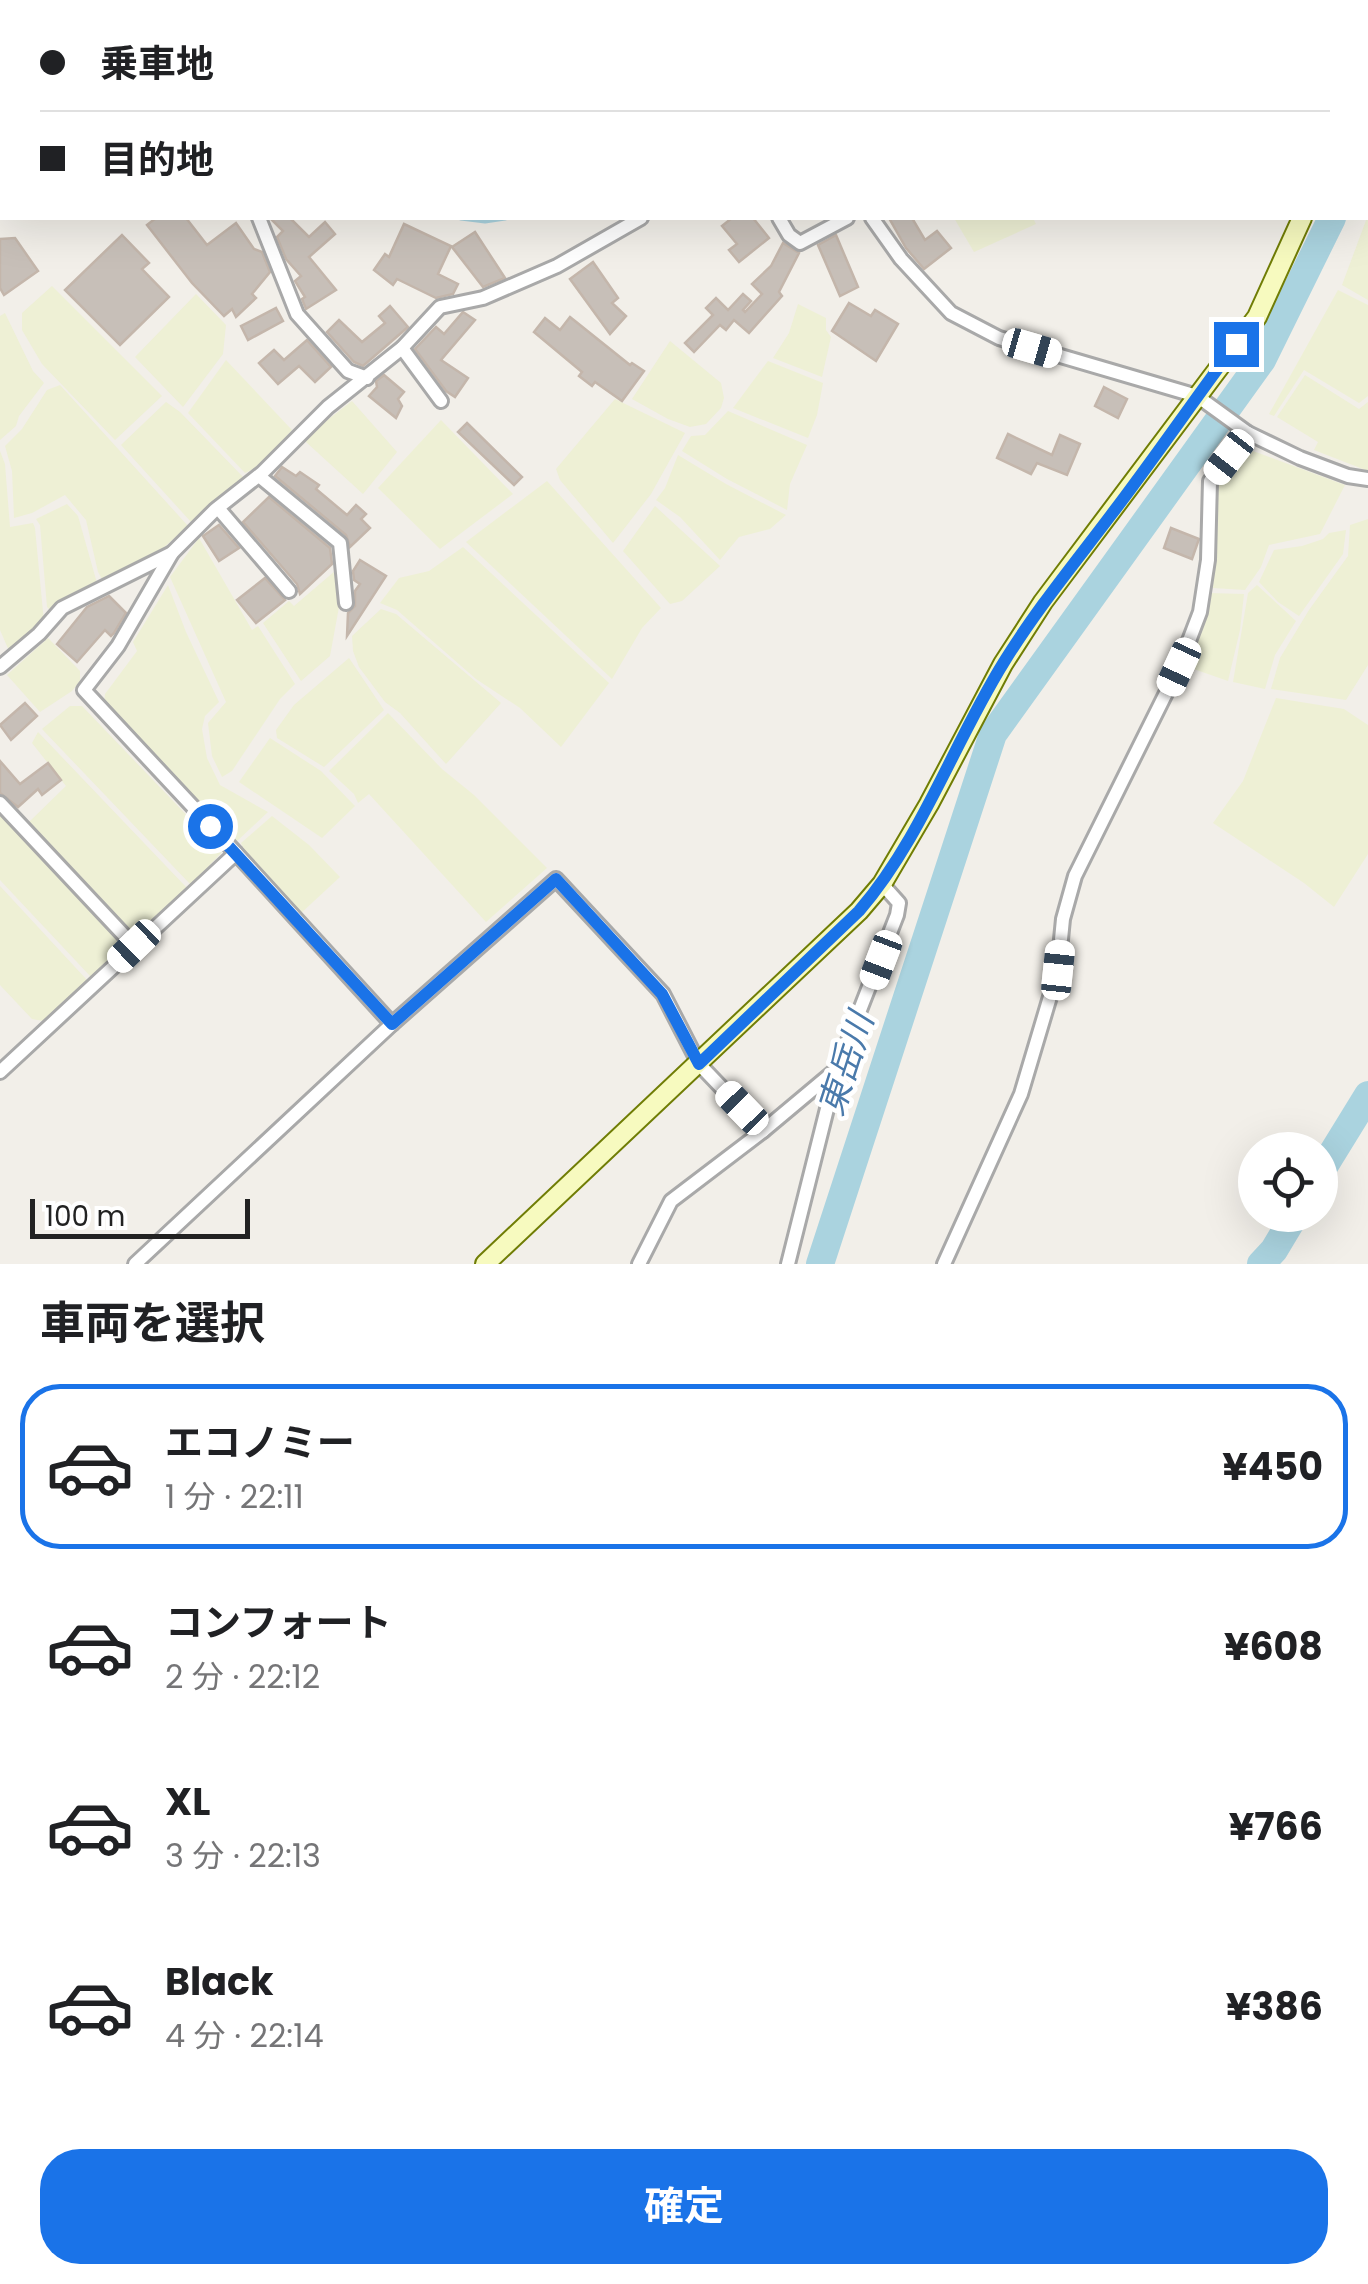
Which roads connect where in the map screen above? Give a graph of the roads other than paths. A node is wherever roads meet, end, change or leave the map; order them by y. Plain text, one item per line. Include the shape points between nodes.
1 (260, 220) edge
2 (638, 220) edge
3 (779, 220) edge
4 (843, 220) edge
5 (873, 220) edge
6 (1301, 220) edge
7 (402, 348) junction
8 (367, 378) junction
9 (1196, 396) junction
10 (441, 400) dead end
11 (1248, 433) junction
12 (259, 476) junction
13 (1368, 479) edge
14 (218, 508) junction
15 (340, 543) junction
16 (172, 553) junction
17 (352, 554) dead end
18 (289, 590) dead end
19 (346, 603) dead end
20 (0, 667) edge
21 (0, 803) edge
22 (236, 853) junction
23 (882, 884) junction
24 (134, 946) junction
25 (392, 1024) junction
26 (699, 1064) junction
27 (837, 1069) junction
28 (0, 1072) edge
29 (763, 1130) junction
30 (136, 1264) edge
31 (485, 1264) edge
32 (638, 1264) edge
33 (788, 1264) edge
34 (944, 1264) edge

1 - 8 street via 297,314 348,370
2 - 7 street via 557,266 483,298 440,307
3 - 4 street via 800,243
5 - 9 street via 951,313 999,338
6 - 9 street via 1256,318
7 - 8 street
7 - 10 street
8 - 12 street
9 - 11 street
9 - 23 street via 1002,664
11 - 13 street
11 - 34 street via 1210,482 1200,612 1075,876 1058,970 1021,1094
12 - 14 street
12 - 15 street
14 - 16 street
14 - 18 street
15 - 17 street
15 - 19 street
16 - 20 street via 62,608
16 - 22 street via 84,690
21 - 24 street
22 - 24 street
22 - 25 street
23 - 26 street
23 - 27 street via 899,903 897,916
24 - 28 street
25 - 26 street via 556,879 662,994
25 - 30 street
26 - 29 street
26 - 31 street
27 - 29 street
27 - 33 street
29 - 32 street via 672,1201

